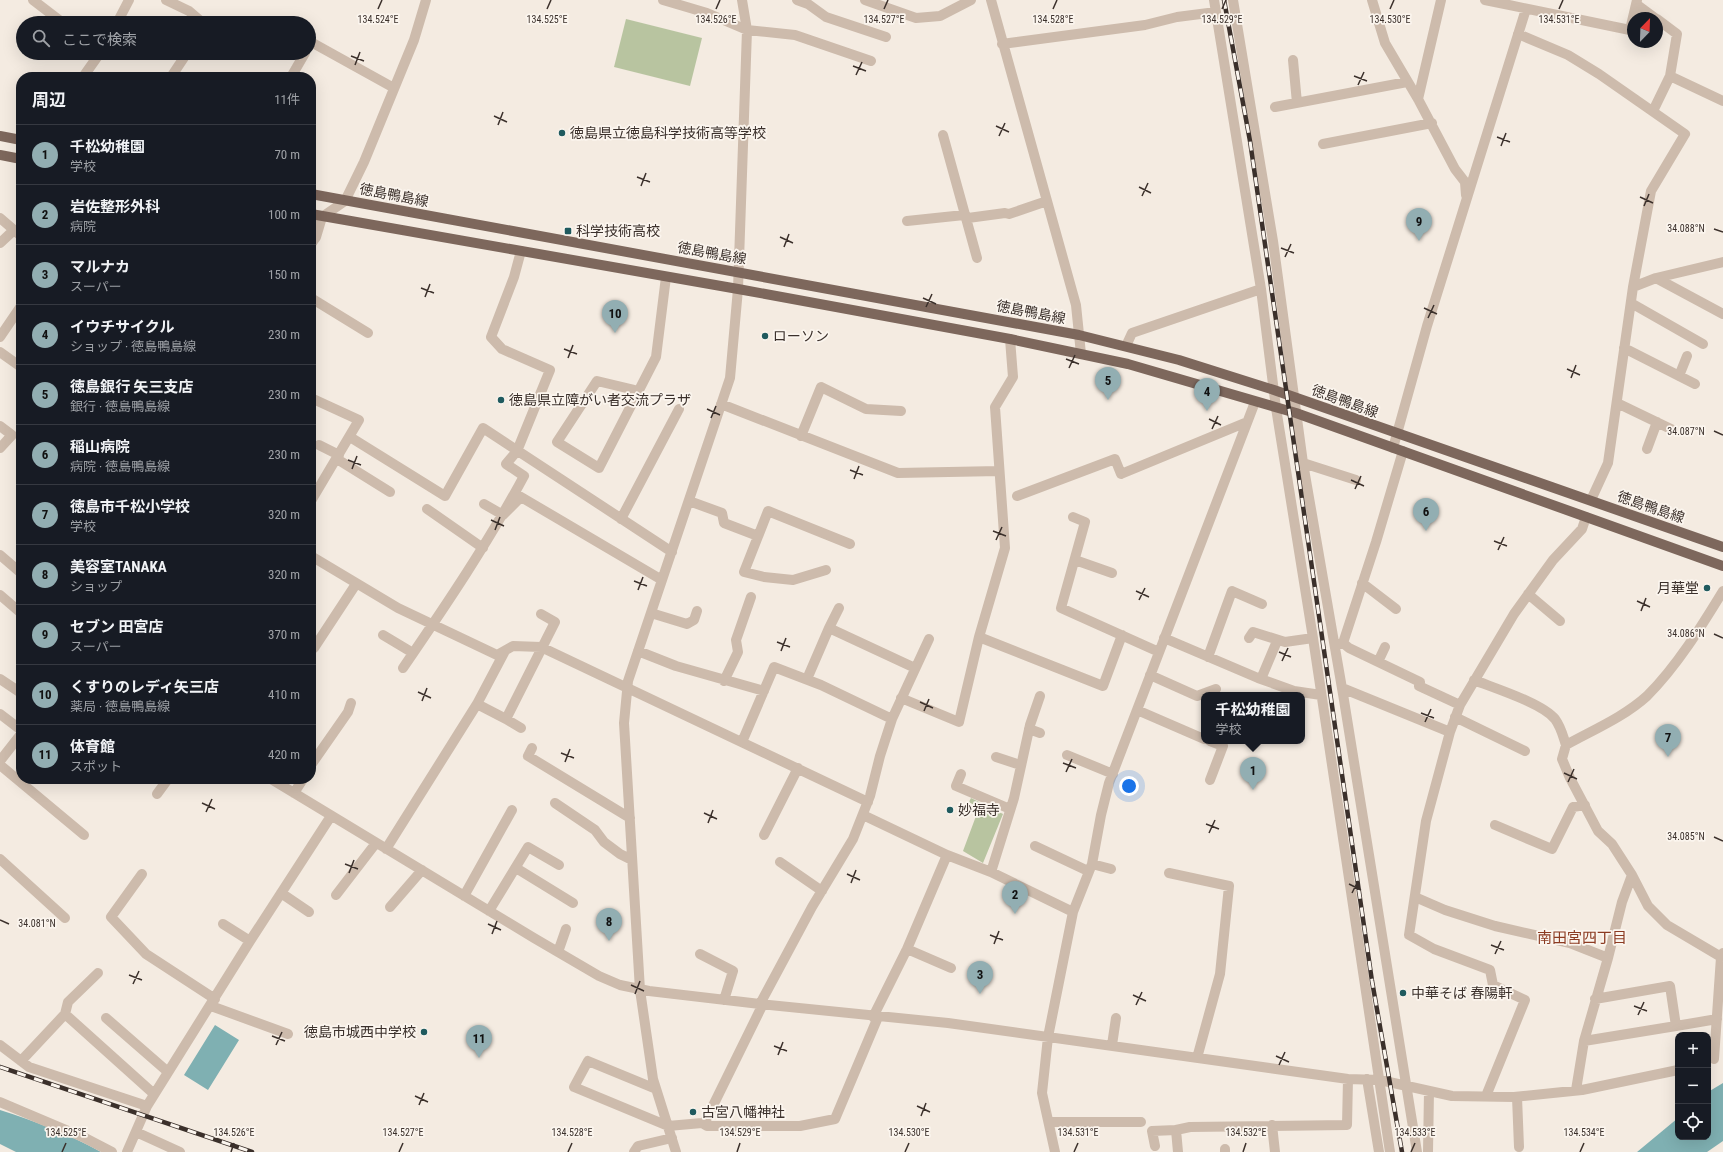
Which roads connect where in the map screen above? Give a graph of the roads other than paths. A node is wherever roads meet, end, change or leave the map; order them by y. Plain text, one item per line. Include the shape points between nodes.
1 (33, 0) edge
2 (129, 0) edge
3 (166, 0) edge
4 (426, 0) edge
5 (663, 0) edge
6 (742, 0) edge
7 (797, 0) edge
8 (865, 0) edge
9 (972, 0) edge
10 (991, 0) edge
11 (1214, 0) edge
12 (1233, 0) edge
13 (1372, 0) edge
14 (1441, 0) edge
15 (1486, 0) edge
16 (1636, 2) edge
17 (1526, 9) junction
18 (1216, 12) junction
19 (1648, 12) edge
20 (54, 16) edge
21 (121, 16) edge
22 (195, 16) edge
23 (1663, 24) edge
24 (747, 30) junction
25 (1518, 34) junction
26 (886, 37) dead end
27 (1002, 44) junction
28 (316, 45) edge
29 (95, 60) edge
30 (182, 60) edge
31 (301, 60) edge
32 (1293, 60) dead end
33 (872, 61) dead end
34 (87, 72) edge
35 (174, 72) edge
36 (294, 72) edge
37 (1670, 76) junction
38 (1407, 82) junction
39 (394, 88) junction
40 (1418, 99) junction
41 (1723, 101) edge
42 (1297, 103) junction
43 (1275, 107) dead end
44 (1653, 111) junction
45 (1432, 123) junction
46 (943, 135) dead end
47 (0, 136) edge
48 (16, 139) edge
49 (1323, 144) dead end
50 (0, 155) edge
51 (16, 158) edge
52 (316, 195) edge
53 (1466, 199) junction
54 (345, 200) junction
55 (1047, 201) junction
56 (316, 215) edge
57 (966, 216) junction
58 (322, 217) junction
59 (0, 218) edge
60 (907, 221) dead end
61 (16, 232) edge
62 (16, 234) edge
63 (316, 237) edge
64 (0, 243) edge
65 (521, 251) junction
66 (978, 258) dead end
67 (1723, 262) edge
68 (738, 271) junction
69 (666, 276) junction
70 (1656, 278) junction
71 (1633, 287) junction
72 (738, 289) junction
73 (1261, 289) junction
74 (316, 301) edge
75 (1630, 303) junction
76 (16, 313) edge
77 (1723, 314) edge
78 (368, 333) dead end
79 (1079, 335) junction
80 (0, 337) edge
81 (1010, 339) junction
82 (1703, 344) dead end
83 (1126, 346) junction
84 (1624, 348) junction
85 (0, 352) edge
86 (1081, 354) junction
87 (1687, 356) dead end
88 (16, 363) edge
89 (1679, 376) junction
90 (1695, 384) dead end
91 (1274, 390) junction
92 (638, 391) junction
93 (1294, 397) junction
94 (316, 400) edge
95 (1255, 402) junction
96 (1616, 403) junction
97 (721, 404) junction
98 (1276, 408) junction
99 (679, 410) dead end
100 (901, 411) dead end
101 (1296, 413) junction
102 (1247, 422) junction
103 (1657, 422) junction
104 (0, 426) edge
105 (1674, 430) dead end
106 (1397, 435) junction
107 (801, 436) junction
108 (350, 437) junction
109 (319, 445) dead end
110 (0, 448) edge
111 (1647, 449) dead end
112 (1398, 450) junction
113 (517, 451) junction
114 (338, 457) junction
115 (1303, 463) junction
116 (999, 471) junction
117 (1356, 480) dead end
118 (390, 492) dead end
119 (316, 493) edge
120 (1017, 496) dead end
121 (1591, 500) junction
122 (689, 501) junction
123 (484, 504) dead end
124 (427, 509) dead end
125 (503, 515) junction
126 (1073, 517) dead end
127 (1586, 517) junction
128 (621, 519) junction
129 (758, 536) junction
130 (850, 544) dead end
131 (1723, 547) edge
132 (483, 548) junction
133 (672, 552) junction
134 (0, 554) edge
135 (316, 559) edge
136 (1074, 560) junction
137 (1723, 566) edge
138 (16, 568) edge
139 (826, 570) dead end
140 (1112, 574) dead end
141 (662, 580) junction
142 (1362, 583) junction
143 (356, 584) junction
144 (1723, 591) edge
145 (1528, 594) junction
146 (0, 595) edge
147 (751, 597) dead end
148 (1262, 604) dead end
149 (839, 608) dead end
150 (16, 609) edge
151 (1396, 609) dead end
152 (697, 611) dead end
153 (651, 613) junction
154 (541, 614) dead end
155 (1560, 621) dead end
156 (433, 624) junction
157 (829, 628) junction
158 (383, 635) dead end
159 (1122, 635) junction
160 (979, 637) junction
161 (1164, 638) junction
162 (1249, 638) dead end
163 (1313, 638) junction
164 (929, 639) dead end
165 (1278, 641) junction
166 (1339, 644) junction
167 (316, 645) edge
168 (541, 647) junction
169 (1385, 647) dead end
170 (505, 650) junction
171 (638, 651) junction
172 (1159, 652) junction
173 (413, 653) junction
174 (1208, 657) junction
175 (1378, 662) junction
176 (403, 668) dead end
177 (915, 668) junction
178 (1150, 675) junction
179 (0, 679) edge
180 (1261, 679) junction
181 (724, 680) junction
182 (807, 680) junction
183 (1474, 680) junction
184 (628, 687) junction
185 (1342, 688) junction
186 (1216, 689) dead end
187 (16, 690) edge
188 (764, 691) junction
189 (1208, 692) edge
190 (1301, 692) edge
191 (1305, 693) edge
192 (1201, 695) edge
193 (1321, 695) junction
194 (1040, 696) dead end
195 (901, 698) junction
196 (351, 703) dead end
197 (477, 704) junction
198 (1460, 705) junction
199 (1137, 710) junction
200 (0, 714) edge
201 (1455, 717) junction
202 (892, 718) junction
203 (506, 719) junction
204 (16, 726) edge
205 (521, 728) dead end
206 (1029, 729) junction
207 (1450, 732) junction
208 (1040, 733) dead end
209 (1201, 738) edge
210 (16, 740) edge
211 (742, 742) junction
212 (1217, 744) edge
213 (1566, 745) junction
214 (532, 748) dead end
215 (1525, 750) dead end
216 (1067, 755) dead end
217 (2, 756) edge
218 (996, 757) dead end
219 (316, 758) edge
220 (0, 765) edge
221 (1020, 765) junction
222 (798, 768) junction
223 (961, 774) dead end
224 (1113, 774) junction
225 (16, 779) edge
226 (1210, 780) dead end
227 (22, 784) edge
228 (164, 784) edge
229 (279, 784) edge
230 (300, 784) edge
231 (294, 793) junction
232 (157, 794) dead end
233 (868, 802) junction
234 (555, 803) dead end
235 (1585, 805) junction
236 (1010, 809) junction
237 (512, 810) dead end
238 (863, 815) junction
239 (331, 816) junction
240 (630, 818) junction
241 (1495, 825) dead end
242 (764, 835) dead end
243 (84, 836) dead end
244 (376, 843) junction
245 (1035, 846) dead end
246 (386, 849) junction
247 (947, 855) junction
248 (0, 859) edge
249 (632, 860) junction
250 (780, 862) dead end
251 (559, 865) dead end
252 (1090, 867) junction
253 (516, 868) junction
254 (1111, 868) dead end
255 (422, 870) junction
256 (991, 872) junction
257 (1169, 873) dead end
258 (142, 874) dead end
259 (1632, 875) junction
260 (822, 891) junction
261 (281, 893) junction
262 (336, 895) dead end
263 (464, 896) junction
264 (1415, 897) junction
265 (573, 903) dead end
266 (390, 908) dead end
267 (490, 911) junction
268 (309, 912) dead end
269 (1073, 912) junction
270 (65, 918) dead end
271 (223, 924) dead end
272 (566, 929) dead end
273 (250, 941) junction
274 (906, 949) junction
275 (558, 952) junction
276 (700, 954) dead end
277 (1722, 955) edge
278 (1608, 958) junction
279 (951, 968) dead end
280 (98, 973) dead end
281 (640, 990) junction
282 (1595, 999) junction
283 (724, 1000) junction
284 (213, 1003) junction
285 (762, 1004) junction
286 (65, 1014) junction
287 (876, 1017) junction
288 (106, 1018) dead end
289 (1116, 1018) dead end
290 (1717, 1019) junction
291 (1676, 1026) junction
292 (288, 1034) dead end
293 (1048, 1038) junction
294 (1584, 1041) junction
295 (1112, 1045) junction
296 (0, 1046) edge
297 (1197, 1058) junction
298 (1715, 1059) edge
299 (21, 1061) junction
300 (1675, 1071) edge
301 (168, 1072) junction
302 (1348, 1078) junction
303 (1367, 1079) junction
304 (1380, 1080) junction
305 (1407, 1086) junction
306 (656, 1089) junction
307 (1576, 1090) junction
308 (1429, 1091) junction
309 (154, 1094) junction
310 (1486, 1096) junction
311 (1517, 1097) junction
312 (0, 1102) edge
313 (147, 1106) junction
314 (1048, 1122) junction
315 (1141, 1122) dead end
316 (704, 1124) junction
317 (1272, 1125) junction
318 (668, 1126) junction
319 (1176, 1130) junction
320 (136, 1132) junction
321 (672, 1138) junction
322 (1154, 1146) dead end
323 (1519, 1147) dead end
324 (112, 1152) edge
325 (127, 1152) edge
326 (180, 1152) edge
327 (634, 1152) edge
328 (676, 1152) edge
329 (1055, 1152) edge
330 (1178, 1152) edge
331 (1275, 1152) edge
332 (1379, 1152) edge
333 (1390, 1152) edge
334 (1417, 1152) edge
335 (1428, 1152) edge

1 - 20 street
2 - 21 street
3 - 22 street
4 - 39 street via 414,40
5 - 24 street via 707,13
6 - 24 street
7 - 26 street via 826,16
8 - 9 street via 916,18 940,16
10 - 27 street
11 - 18 street
12 - 93 street via 1273,241
13 - 38 street via 1385,43
14 - 40 street
15 - 17 street
16 - 17 street via 1630,30
16 - 19 street
17 - 25 street
18 - 27 street via 1177,17 1145,25
18 - 73 street
23 - 37 street via 1677,34
24 - 33 street via 795,35
24 - 68 street
25 - 44 street via 1568,55
25 - 53 street
27 - 55 street
28 - 39 street
29 - 34 street
30 - 35 street
31 - 36 street
32 - 42 street
37 - 41 street
37 - 44 street
38 - 40 street
38 - 42 street
39 - 54 street via 364,162
40 - 45 street
42 - 43 street
44 - 71 street via 1685,134 1651,191
45 - 49 street
45 - 53 street via 1464,182
46 - 57 street
47 - 48 main road
50 - 51 main road
52 - 54 main road, 徳島鴨島線
53 - 106 street
54 - 58 street
54 - 68 main road, 徳島鴨島線
55 - 57 street via 1009,214
55 - 79 street via 1076,305
56 - 58 main road, 徳島鴨島線
57 - 60 street
57 - 66 street
58 - 63 street
58 - 65 main road, 徳島鴨島線
59 - 61 street
62 - 64 street
65 - 69 main road, 徳島鴨島線
65 - 113 street via 491,337 502,349 550,370
67 - 70 street
68 - 72 street
68 - 79 main road, 徳島鴨島線
69 - 72 main road, 徳島鴨島線
69 - 92 street via 656,357
70 - 71 street
70 - 77 street
71 - 75 street
72 - 81 main road, 徳島鴨島線
72 - 97 street via 730,378
73 - 83 street via 1132,333
73 - 91 street
74 - 78 street
75 - 82 street
75 - 84 street
76 - 80 street
79 - 83 main road, 徳島鴨島線
79 - 86 street
81 - 86 main road, 徳島鴨島線
81 - 116 street via 1013,377 995,407
83 - 91 main road, 徳島鴨島線
84 - 89 street
84 - 96 street
85 - 88 street
86 - 95 main road, 徳島鴨島線 via 1128,364
87 - 89 street
89 - 90 street
91 - 93 main road, 徳島鴨島線
91 - 98 street
92 - 92 street via 599,468 557,442 598,381
93 - 101 street
93 - 106 main road, 徳島鴨島線
94 - 108 street via 360,420
95 - 98 main road, 徳島鴨島線
95 - 102 street
96 - 103 street
96 - 121 street via 1608,463
97 - 107 street
97 - 122 street
98 - 101 main road, 徳島鴨島線
98 - 163 street
99 - 128 street
100 - 107 street via 866,409 821,387
101 - 112 main road, 徳島鴨島線
101 - 115 street
102 - 120 street via 1121,474 1115,459
102 - 161 street
103 - 105 street
103 - 111 street
104 - 110 street via 12,435
106 - 112 street
106 - 121 main road, 徳島鴨島線
107 - 116 street via 898,474
108 - 113 street via 445,496 483,428
108 - 114 street
109 - 114 street
112 - 127 main road, 徳島鴨島線
112 - 142 street
113 - 125 street via 506,464 524,476
113 - 128 street
114 - 118 street
114 - 119 street
115 - 117 street
115 - 166 street
116 - 160 street via 1005,548
121 - 131 main road, 徳島鴨島線
122 - 129 street via 722,513 724,523
122 - 133 street
123 - 125 street
124 - 132 street
125 - 132 street
125 - 141 street via 521,497
126 - 136 street via 1085,522
127 - 137 main road, 徳島鴨島線
127 - 145 street via 1582,529 1553,560
128 - 133 street
129 - 130 street via 768,511
129 - 139 street via 744,572 793,580
132 - 156 street
133 - 141 street
134 - 138 street
135 - 143 street
136 - 140 street
136 - 159 street via 1061,608
141 - 153 street
142 - 151 street
142 - 166 street
143 - 156 street
143 - 167 street
144 - 213 street via 1670,668 1647,696 1621,715
145 - 155 street
145 - 183 street
146 - 150 street
147 - 181 street via 736,640 738,652
148 - 174 street via 1232,591
149 - 157 street
152 - 153 street via 694,620 687,624
153 - 171 street
154 - 168 street via 555,622
156 - 170 street via 497,655
156 - 173 street
157 - 177 street
157 - 182 street
158 - 173 street
159 - 160 street via 1103,686
159 - 172 street
160 - 195 street via 959,722
161 - 172 street
161 - 174 street
162 - 165 street via 1252,632
163 - 165 street
163 - 193 street
164 - 177 street
165 - 180 street
166 - 175 street
166 - 185 street
168 - 170 street via 513,646
168 - 184 street
168 - 203 street
169 - 175 street
170 - 197 street
171 - 181 street via 676,666
171 - 184 street
172 - 178 street
173 - 176 street
174 - 180 street
175 - 198 street via 1420,682 1419,686
177 - 195 street
178 - 192 street via 1197,696
178 - 199 street
179 - 187 street
180 - 190 street
181 - 188 street
182 - 188 street via 774,667
182 - 202 street
183 - 198 street
183 - 213 street via 1541,708 1555,718
184 - 211 street
184 - 240 street via 624,723
185 - 207 street
185 - 305 street
186 - 189 street
188 - 211 street
191 - 193 street
193 - 304 street
194 - 206 street
195 - 202 street
196 - 219 street via 348,712
197 - 203 street
197 - 246 street
198 - 201 street
199 - 209 street
199 - 224 street
200 - 204 street
201 - 207 street
201 - 215 street
202 - 233 street
203 - 205 street
206 - 208 street
206 - 221 street
207 - 264 street via 1426,822
210 - 217 street
211 - 222 street
212 - 226 street via 1222,746
213 - 235 street via 1562,759
214 - 240 street via 528,756
216 - 224 street
218 - 221 street
220 - 225 street
221 - 236 street
222 - 233 street
222 - 242 street
223 - 236 street via 956,786
224 - 252 street
227 - 243 street
228 - 232 street
229 - 231 street
230 - 231 street
231 - 239 street
233 - 238 street
234 - 249 street via 595,830 604,842 620,854
235 - 241 street via 1572,807 1552,849
235 - 259 street via 1598,830 1612,844
236 - 256 street
237 - 263 street
238 - 247 street
238 - 260 street via 853,839
239 - 244 street
239 - 261 street
240 - 249 street
244 - 246 street
244 - 262 street
245 - 252 street
246 - 255 street
247 - 256 street
247 - 274 street
248 - 270 street
249 - 281 street
250 - 260 street
251 - 253 street via 528,847
252 - 254 street
252 - 269 street
253 - 265 street
253 - 267 street
255 - 263 street
255 - 266 street
256 - 269 street
257 - 297 street via 1229,886 1220,974
258 - 284 street via 111,917 146,954
259 - 277 street via 1648,906 1667,925
259 - 278 street via 1622,902
260 - 285 street
261 - 268 street
261 - 273 street
263 - 267 street
264 - 278 street via 1495,926 1570,943
264 - 310 street via 1409,935 1434,949 1490,970 1493,985 1525,1000
267 - 275 street
269 - 293 street
271 - 273 street
272 - 275 street
273 - 284 street
274 - 279 street
274 - 287 street
275 - 281 street via 599,976
276 - 283 street via 736,967
277 - 290 street
278 - 282 street
280 - 286 street via 68,1002
281 - 283 street
281 - 306 street
282 - 291 street via 1670,986
282 - 294 street
283 - 285 street
284 - 292 street
284 - 301 street
285 - 287 street
285 - 316 street
286 - 299 street
286 - 309 street
287 - 293 street via 948,1023
287 - 316 street via 835,1119 800,1126
288 - 301 street
289 - 295 street
290 - 291 street
290 - 298 street
291 - 294 street
293 - 295 street
293 - 314 street via 1042,1093
294 - 307 street
295 - 297 street
296 - 299 street
297 - 302 street
299 - 313 street via 29,1067
300 - 307 street
301 - 309 street
302 - 303 street
302 - 317 street via 1347,1125
303 - 304 street
303 - 332 street
304 - 305 street
304 - 333 street
305 - 308 street
305 - 334 street
306 - 318 street
306 - 318 street via 588,1061 574,1087
307 - 311 street
308 - 310 street via 1452,1096
308 - 335 street
309 - 313 street
310 - 311 street
311 - 323 street
312 - 324 street
313 - 320 street
314 - 315 street
314 - 329 street
316 - 318 street
317 - 319 street via 1190,1127
317 - 331 street
318 - 321 street
319 - 322 street via 1152,1131
319 - 330 street
320 - 325 street
320 - 326 street
321 - 327 street via 638,1146
321 - 328 street

